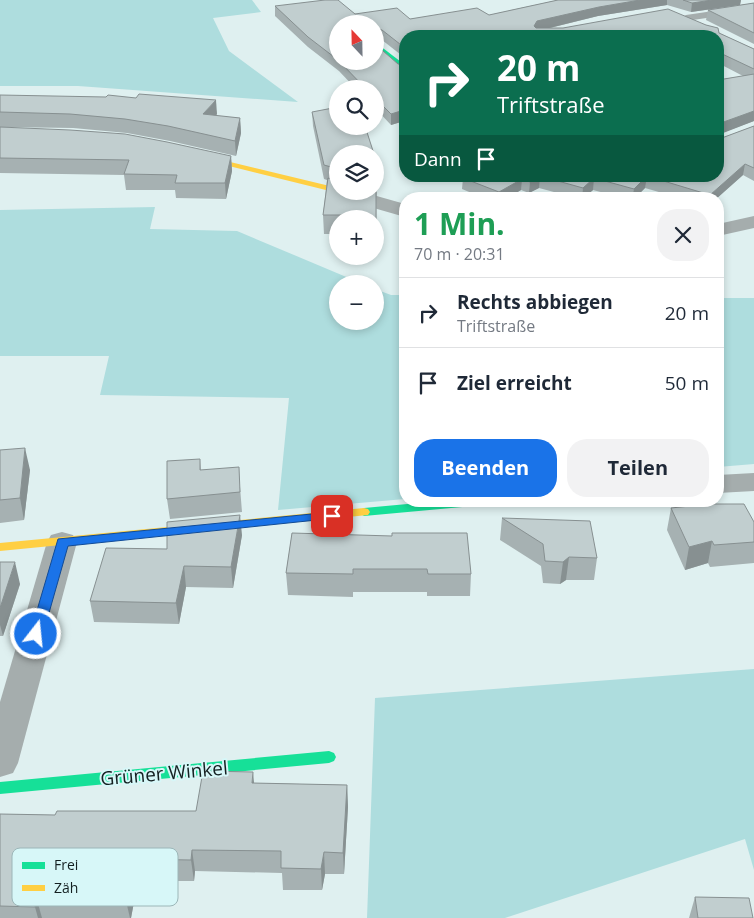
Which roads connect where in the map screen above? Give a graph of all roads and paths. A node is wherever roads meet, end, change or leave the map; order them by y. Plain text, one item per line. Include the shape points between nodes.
1 (754, 8) edge
2 (673, 13) edge
3 (686, 18) junction
4 (703, 27) edge
5 (384, 52) edge
6 (399, 64) edge
7 (183, 151) edge
8 (329, 189) edge
9 (368, 200) edge
10 (399, 209) edge
11 (754, 222) edge
12 (724, 229) edge
13 (754, 482) edge
14 (724, 484) edge
15 (422, 507) edge
16 (62, 542) junction
17 (0, 547) edge
18 (329, 757) dead end
19 (0, 763) edge
20 (0, 788) edge

1 - 3 lane
2 - 3 street
3 - 4 street
5 - 6 street
7 - 8 street
9 - 10 street
11 - 12 street
13 - 14 street
15 - 16 street
16 - 17 street
16 - 19 street
18 - 20 street, Grüner Winkel

